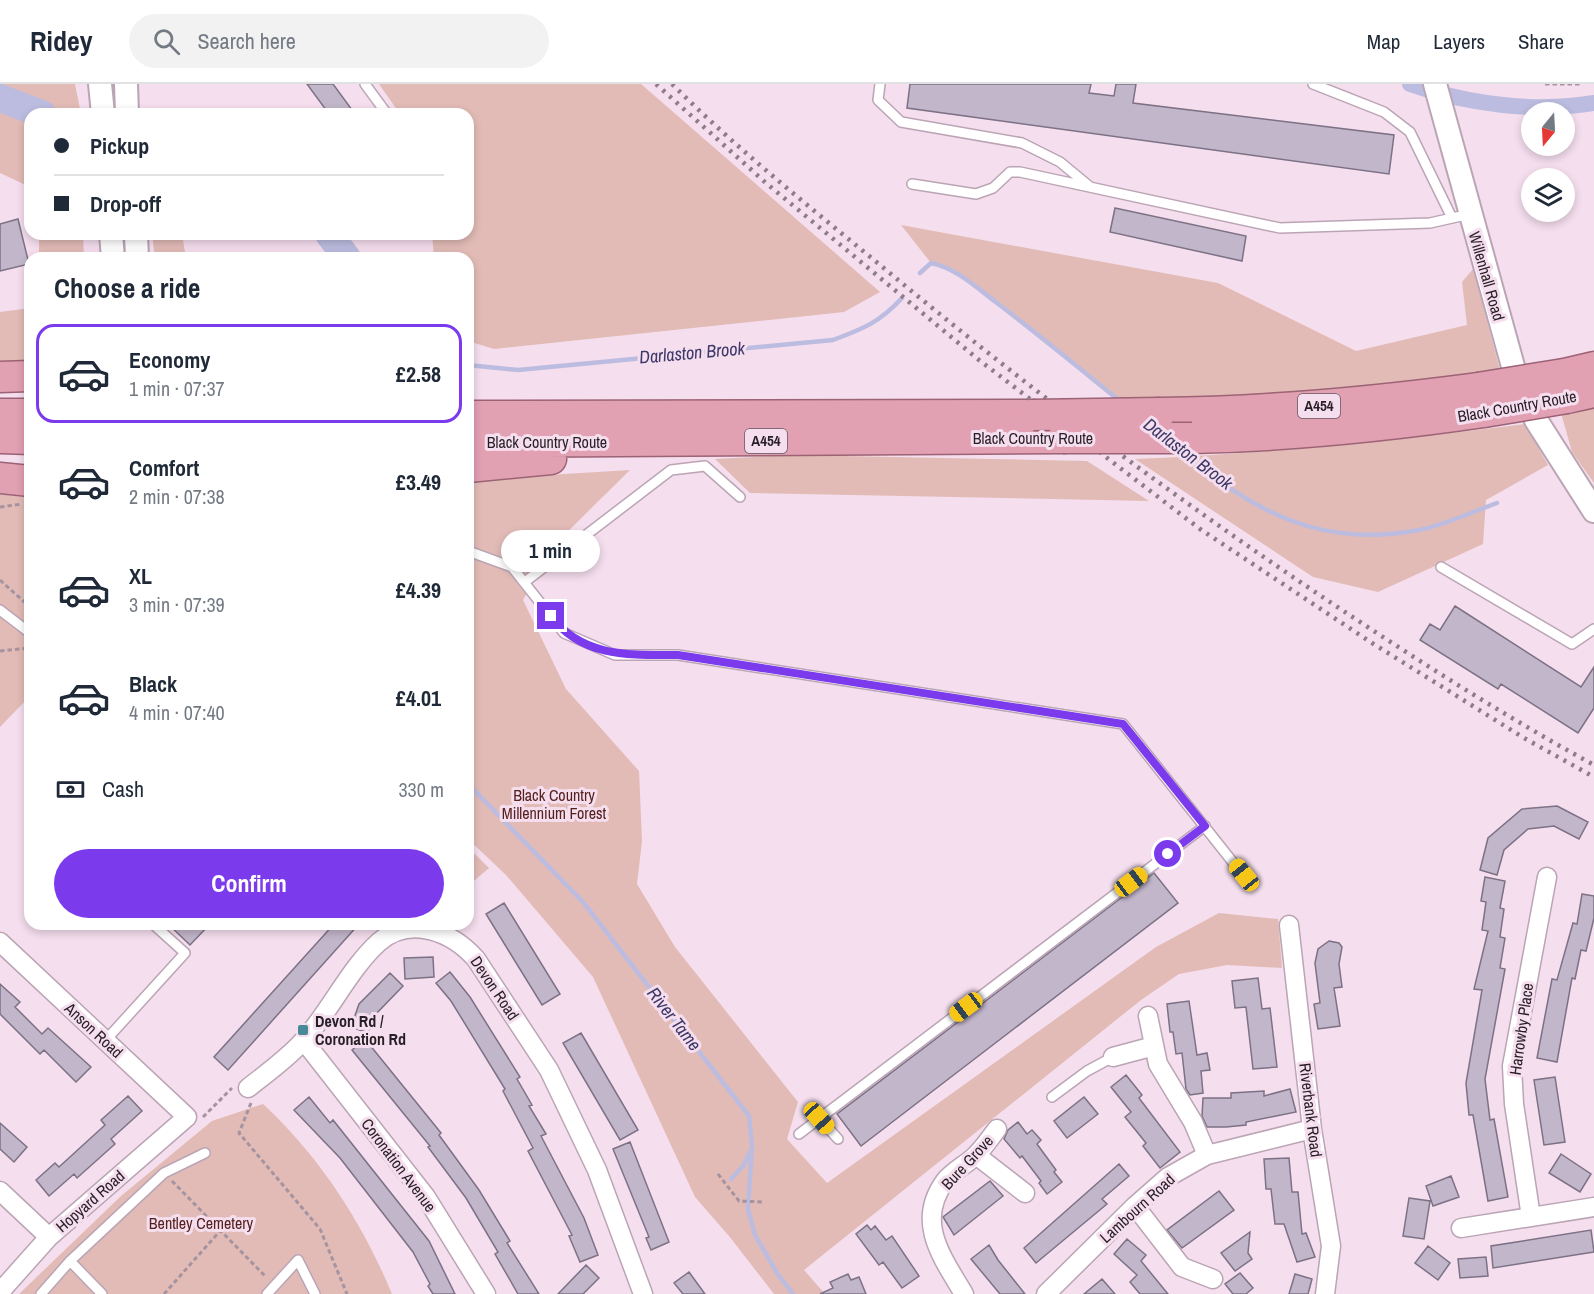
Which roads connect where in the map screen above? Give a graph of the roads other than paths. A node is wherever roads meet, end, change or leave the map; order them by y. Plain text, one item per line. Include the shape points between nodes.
1 (100, 84) edge
2 (126, 84) edge
3 (365, 84) edge
4 (880, 84) edge
5 (1313, 84) edge
6 (1434, 84) edge
7 (103, 108) edge
8 (127, 108) edge
9 (383, 108) edge
10 (912, 184) dead end
11 (1091, 187) junction
12 (1461, 216) junction
13 (1594, 367) edge
14 (24, 376) edge
15 (0, 377) edge
16 (1575, 388) edge
17 (474, 397) edge
18 (1481, 400) junction
19 (0, 414) edge
20 (24, 414) edge
21 (474, 416) edge
22 (671, 417) junction
23 (0, 438) edge
24 (24, 439) edge
25 (739, 441) junction
26 (474, 442) edge
27 (474, 466) edge
28 (0, 478) edge
29 (24, 480) edge
30 (740, 497) dead end
31 (1594, 511) edge
32 (474, 553) edge
33 (1441, 567) dead end
34 (526, 581) junction
35 (0, 610) edge
36 (24, 628) edge
37 (1594, 629) edge
38 (1205, 826) junction
39 (1244, 875) dead end
40 (1547, 877) dead end
41 (1289, 925) dead end
42 (159, 930) edge
43 (410, 930) edge
44 (432, 930) edge
45 (0, 942) edge
46 (1148, 1016) dead end
47 (105, 1041) junction
48 (304, 1041) junction
49 (1154, 1046) junction
50 (1113, 1057) joint
51 (245, 1091) road end
52 (1052, 1097) dead end
53 (194, 1118) joint
54 (819, 1118) junction
55 (997, 1129) dead end
56 (1312, 1129) junction
57 (799, 1134) dead end
58 (838, 1139) dead end
59 (205, 1153) dead end
60 (976, 1155) junction
61 (1207, 1155) junction
62 (0, 1191) edge
63 (1025, 1193) dead end
64 (1135, 1206) junction
65 (1594, 1207) edge
66 (1531, 1217) junction
67 (1461, 1228) dead end
68 (49, 1237) junction
69 (70, 1261) junction
70 (1213, 1279) dead end
71 (0, 1292) edge
72 (41, 1294) edge
73 (102, 1294) edge
74 (267, 1294) edge
75 (315, 1294) edge
76 (486, 1294) edge
77 (643, 1294) edge
78 (964, 1294) edge
79 (1046, 1294) edge
80 (1325, 1294) edge

1 - 7 street
2 - 8 street
3 - 9 lane
4 - 11 lane via 878,100 901,122 1022,143 1060,162
5 - 12 lane via 1384,112 1410,132
6 - 12 street, Willenhall Road
10 - 11 lane via 976,194 993,188 1010,172 1020,172
11 - 12 lane via 1280,228 1430,224
12 - 31 street, Willenhall Road via 1514,370 1536,420
13 - 16 highway, Black Country Route / A454
14 - 15 highway
16 - 18 highway, Black Country Route / A454, bridge
17 - 22 highway
18 - 22 highway, Black Country Route / A454, bridge via 1376,401 1228,412
18 - 25 highway, Black Country Route / A454, bridge via 1380,427 1247,437
19 - 20 highway
21 - 22 highway, Black Country Route / A454
23 - 24 highway
25 - 26 highway, Black Country Route / A454
25 - 27 highway
28 - 29 highway
30 - 34 lane via 705,465 671,470
32 - 34 lane via 512,567
33 - 37 lane via 1572,644
34 - 38 lane via 564,633 615,655 678,655 1123,724
35 - 36 lane
38 - 39 lane
38 - 54 lane
40 - 66 street, Harrowby Place via 1512,1066
41 - 56 street, Riverbank Road
42 - 47 lane via 185,954
43 - 48 street, Devon Road via 380,941
44 - 77 street, Devon Road via 463,944 476,958 549,1070 597,1170
45 - 47 street, Anson Road
46 - 49 street
47 - 53 street, Anson Road
48 - 51 street, Devon Road
48 - 76 street, Coronation Avenue via 426,1197
49 - 50 street
49 - 61 street via 1162,1074
50 - 52 lane
53 - 68 street, Hopyard Road
54 - 57 lane
54 - 58 lane
55 - 60 street, Bure Grove
56 - 61 street, Lambourn Road
56 - 80 street, Riverbank Road via 1331,1246
59 - 69 lane via 164,1173
60 - 63 street
60 - 78 street, Bure Grove via 946,1180 931,1207 938,1251
61 - 64 street, Lambourn Road via 1168,1177
62 - 68 street
64 - 70 street via 1182,1266
64 - 79 street, Lambourn Road
65 - 66 street
66 - 67 street
68 - 71 street, Hopyard Road
69 - 72 lane
69 - 73 lane
74 - 75 lane via 298,1260

